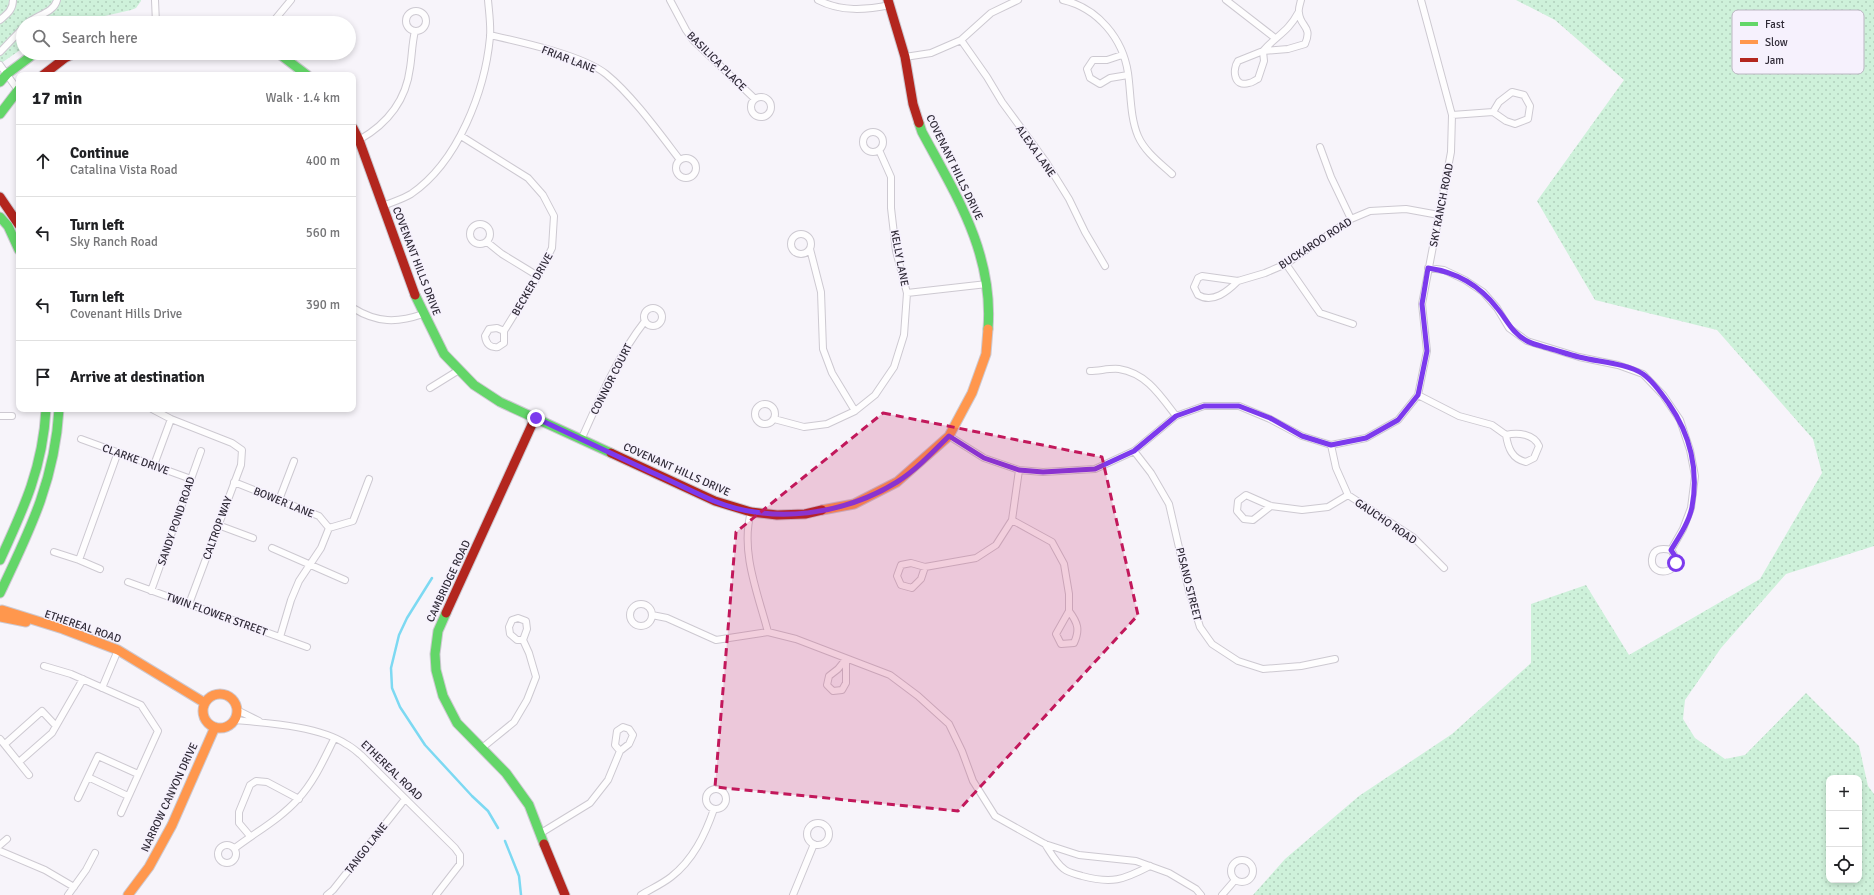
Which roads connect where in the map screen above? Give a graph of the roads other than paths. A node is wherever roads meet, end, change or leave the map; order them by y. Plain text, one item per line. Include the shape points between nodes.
1 (13, 0) edge
2 (57, 0) edge
3 (155, 0) edge
4 (291, 0) edge
5 (488, 0) edge
6 (670, 0) edge
7 (818, 0) edge
8 (1018, 0) edge
9 (1063, 0) edge
10 (1226, 0) edge
11 (1301, 0) edge
12 (1421, 0) edge
13 (1071, 1) edge
14 (889, 3) edge
15 (1298, 14) junction
16 (38, 16) edge
17 (156, 16) edge
18 (278, 16) edge
19 (0, 20) edge
20 (415, 31) dead end
21 (16, 35) edge
22 (490, 35) junction
23 (1275, 38) junction
24 (961, 40) junction
25 (1263, 50) junction
26 (0, 52) edge
27 (1122, 55) junction
28 (905, 57) junction
29 (26, 60) edge
30 (64, 60) edge
31 (287, 60) edge
32 (0, 65) edge
33 (47, 72) edge
34 (303, 72) edge
35 (7, 74) junction
36 (1128, 75) junction
37 (0, 82) edge
38 (16, 87) edge
39 (16, 93) edge
40 (755, 99) dead end
41 (1493, 112) junction
42 (0, 114) edge
43 (1452, 115) junction
44 (356, 134) edge
45 (461, 136) junction
46 (359, 140) junction
47 (1320, 147) dead end
48 (879, 150) dead end
49 (680, 160) dead end
50 (1172, 174) dead end
51 (0, 197) edge
52 (383, 206) junction
53 (1439, 215) junction
54 (0, 217) edge
55 (1351, 219) junction
56 (16, 221) edge
57 (487, 242) dead end
58 (16, 243) edge
59 (810, 249) dead end
60 (1286, 264) junction
61 (1105, 266) dead end
62 (1428, 268) junction
63 (538, 276) junction
64 (1238, 281) junction
65 (987, 284) junction
66 (907, 293) junction
67 (356, 310) edge
68 (423, 314) junction
69 (645, 321) dead end
70 (1353, 324) dead end
71 (504, 331) dead end
72 (459, 370) junction
73 (1090, 371) dead end
74 (430, 388) dead end
75 (1418, 395) junction
76 (855, 411) junction
77 (46, 412) edge
78 (59, 412) edge
79 (158, 412) edge
80 (0, 416) edge
81 (12, 416) dead end
82 (1176, 416) junction
83 (536, 418) junction
84 (171, 419) junction
85 (774, 419) dead end
86 (1506, 435) junction
87 (949, 436) junction
88 (81, 439) dead end
89 (581, 440) junction
90 (1331, 445) junction
91 (201, 451) dead end
92 (1134, 451) junction
93 (118, 452) junction
94 (294, 460) dead end
95 (154, 465) junction
96 (1019, 470) junction
97 (191, 479) junction
98 (369, 479) dead end
99 (234, 482) junction
100 (1348, 495) junction
101 (279, 500) junction
102 (1271, 506) junction
103 (751, 512) junction
104 (1012, 520) junction
105 (218, 525) junction
106 (329, 528) junction
107 (253, 538) dead end
108 (272, 548) dead end
109 (1671, 550) junction
110 (54, 552) dead end
111 (0, 560) edge
112 (79, 560) junction
113 (309, 564) junction
114 (925, 567) junction
115 (1444, 568) dead end
116 (100, 569) dead end
117 (345, 580) dead end
118 (128, 582) dead end
119 (151, 591) junction
120 (0, 592) edge
121 (0, 598) edge
122 (189, 604) junction
123 (1069, 611) junction
124 (1, 614) edge
125 (652, 615) dead end
126 (768, 632) junction
127 (280, 637) junction
128 (523, 640) dead end
129 (307, 647) dead end
130 (118, 650) junction
131 (846, 659) junction
132 (1335, 659) dead end
133 (44, 666) dead end
134 (83, 679) junction
135 (102, 688) junction
136 (205, 703) junction
137 (237, 710) junction
138 (234, 720) junction
139 (260, 722) junction
140 (56, 726) junction
141 (215, 727) junction
142 (0, 739) edge
143 (334, 739) junction
144 (4, 744) junction
145 (482, 748) junction
146 (620, 751) dead end
147 (19, 762) junction
148 (138, 774) junction
149 (29, 775) dead end
150 (88, 777) junction
151 (128, 796) junction
152 (78, 798) dead end
153 (299, 799) junction
154 (405, 799) junction
155 (714, 809) dead end
156 (121, 813) dead end
157 (541, 833) junction
158 (250, 836) junction
159 (7, 839) dead end
160 (814, 844) dead end
161 (1045, 844) junction
162 (0, 845) edge
163 (235, 848) dead end
164 (0, 851) edge
165 (95, 854) dead end
166 (1150, 866) junction
167 (1236, 880) dead end
168 (74, 887) junction
169 (68, 895) edge
170 (128, 895) edge
171 (327, 895) edge
172 (436, 895) edge
173 (565, 895) edge
174 (641, 895) edge
175 (793, 895) edge
176 (1201, 895) edge
177 (1222, 895) edge

1 - 19 street via 13,7
2 - 16 street via 51,10
3 - 17 street
4 - 18 street
5 - 22 street
6 - 40 street, BASILICA PLACE via 693,40
7 - 14 street via 857,10
8 - 24 street via 991,13
9 - 13 street
10 - 23 street
11 - 15 street
12 - 43 street, SKY RANCH ROAD
13 - 27 street via 1107,26
14 - 28 street, COVENANT HILLS DRIVE
15 - 23 street via 1287,31
15 - 25 street via 1307,29 1308,38 1305,44 1288,49
20 - 46 street via 406,88 397,108 374,132
21 - 26 street
22 - 45 street via 486,65 475,105
22 - 49 street, FRIAR LANE via 531,44 606,73 625,92
23 - 25 street
24 - 28 street via 931,53
24 - 61 street, ALEXA LANE via 1050,169
25 - 25 street via 1264,62 1258,79 1248,84 1238,81 1234,71 1238,61
27 - 36 street
27 - 36 street via 1107,60 1094,60 1088,69 1090,78 1100,84 1110,78
28 - 65 street, COVENANT HILLS DRIVE via 913,104 922,132 963,207 979,248
29 - 35 street
30 - 33 street
31 - 34 street
32 - 35 street
35 - 37 street
35 - 38 street
36 - 50 street via 1134,125 1138,136 1149,153
39 - 42 street
41 - 41 street via 1499,102 1512,92 1524,95 1530,106 1528,119 1516,124
41 - 43 street
43 - 53 street, SKY RANCH ROAD via 1451,152
44 - 46 street, COVENANT HILLS DRIVE
45 - 52 street via 438,169 411,194
45 - 63 street, BECKER DRIVE via 528,178 543,195 554,216 552,248
46 - 52 street, COVENANT HILLS DRIVE
47 - 55 street
48 - 66 street, KELLY LANE via 891,177 896,251
51 - 56 street
52 - 68 street, COVENANT HILLS DRIVE
53 - 55 street, BUCKAROO ROAD via 1391,209 1370,212
53 - 62 street, SKY RANCH ROAD
54 - 58 street via 8,226
55 - 60 street, BUCKAROO ROAD
57 - 63 street
59 - 76 street via 821,292 823,349 832,373
60 - 64 street, BUCKAROO ROAD
60 - 70 street via 1320,313
62 - 75 street, SKY RANCH ROAD via 1422,304 1427,351
62 - 109 street via 1444,270 1483,292 1509,328 1527,341 1643,374 1663,395 1680,420 1695,476 1692,508
63 - 71 street, BECKER DRIVE
64 - 64 street, BUCKAROO ROAD via 1225,292 1211,298 1198,295 1194,287 1198,278 1206,275
65 - 66 street
65 - 87 street, COVENANT HILLS DRIVE via 989,314 986,354 972,393
66 - 76 street, KELLY LANE via 904,335 894,367 875,395
67 - 68 street via 390,320 406,320
68 - 72 street, COVENANT HILLS DRIVE via 444,354
69 - 89 street, CONNOR COURT via 618,362
72 - 74 street
72 - 83 street, COVENANT HILLS DRIVE via 474,385 494,398
73 - 82 street via 1118,369 1137,374 1155,388
75 - 86 street via 1459,416 1492,425
75 - 90 street, SKY RANCH ROAD via 1398,420 1366,438
76 - 85 street, KELLY LANE via 827,424 804,426
77 - 111 street via 41,460 29,497
78 - 120 street via 55,461 46,492
79 - 84 street
80 - 81 street
82 - 90 street, SKY RANCH ROAD via 1204,406 1239,406 1270,418 1302,436
82 - 92 street, SKY RANCH ROAD
83 - 89 street, COVENANT HILLS DRIVE
83 - 145 street, CAMBRIDGE ROAD via 438,631 435,654 443,696 457,723
84 - 95 street
84 - 99 street, CALTROP WAY via 232,443 242,450
86 - 86 street via 1524,435 1537,442 1539,446 1534,458 1526,462 1516,459
87 - 96 street, SKY RANCH ROAD via 984,458
87 - 103 street, COVENANT HILLS DRIVE via 897,482 854,504 805,514 777,515
88 - 93 street, CLARKE DRIVE
89 - 103 street, COVENANT HILLS DRIVE via 715,501
90 - 100 street, GAUCHO ROAD via 1336,468
91 - 97 street, SANDY POND ROAD
92 - 96 street, SKY RANCH ROAD via 1095,469 1043,472
92 - 132 street, PISANO STREET via 1151,473 1169,504 1200,627 1212,644 1238,661 1263,668 1301,666
93 - 95 street, CLARKE DRIVE
93 - 112 street
94 - 101 street
95 - 97 street, CLARKE DRIVE
96 - 104 street
97 - 119 street, SANDY POND ROAD
98 - 106 street via 353,521
99 - 101 street, BOWER LANE
99 - 105 street, CALTROP WAY
100 - 102 street via 1328,508 1302,510
100 - 115 street, GAUCHO ROAD via 1413,537
101 - 106 street, BOWER LANE via 319,516
102 - 102 street via 1253,520 1244,519 1237,511 1238,500 1246,496
103 - 126 street via 747,524 748,556
104 - 114 street via 996,545 976,558
104 - 123 street via 1052,542 1064,564
105 - 107 street
105 - 122 street, CALTROP WAY
106 - 113 street via 321,548
108 - 113 street
109 - 109 street via 1663,548 1656,551 1652,558 1653,566 1658,572 1666,572 1676,563
110 - 112 street
112 - 116 street
113 - 117 street
113 - 127 street via 291,600
114 - 114 street via 921,580 912,588 901,585 897,576 901,565 911,563
118 - 119 street, TWIN FLOWER STREET
119 - 122 street, TWIN FLOWER STREET
121 - 124 street, ETHEREAL ROAD
122 - 127 street, TWIN FLOWER STREET
123 - 123 street via 1075,619 1078,632 1074,643 1061,644 1056,634
124 - 130 street, ETHEREAL ROAD via 28,617
125 - 126 street via 667,618 716,640
126 - 131 street via 796,639
127 - 129 street, TWIN FLOWER STREET
128 - 145 street via 536,677 527,700 514,722
130 - 135 street
130 - 136 street, ETHEREAL ROAD
131 - 131 street via 829,676 827,685 832,691 842,690 846,683
131 - 161 street via 866,664 890,675 949,724 973,781 995,816
133 - 134 street
134 - 135 street
134 - 140 street
135 - 148 street via 141,705 158,731
136 - 137 street via 212,696 222,694 231,698
136 - 141 street via 205,718
137 - 138 street
137 - 139 street, ETHEREAL ROAD
138 - 139 street, ETHEREAL ROAD
138 - 141 street via 225,727
139 - 143 street, ETHEREAL ROAD via 315,731
140 - 144 street via 42,711
140 - 147 street via 52,733
141 - 170 street, NARROW CANYON DRIVE via 169,831 149,867
142 - 144 street
143 - 153 street via 315,777
143 - 154 street, ETHEREAL ROAD via 346,743 361,755
144 - 147 street
145 - 157 street, CAMBRIDGE ROAD via 506,773 529,805
146 - 157 street via 608,780 590,803
147 - 149 street
148 - 150 street via 98,756
148 - 151 street
150 - 151 street
150 - 152 street
151 - 156 street
153 - 158 street
153 - 158 street via 267,782 256,781 250,785 239,812 239,823
154 - 171 street, TANGO LANE
154 - 172 street, ETHEREAL ROAD via 460,856 460,864
155 - 174 street via 705,834 690,857 670,878
157 - 173 street, CAMBRIDGE ROAD
158 - 163 street
159 - 162 street
160 - 175 street
161 - 166 street via 1078,854 1136,861
161 - 166 street via 1065,870 1095,879 1114,881
164 - 168 street via 45,870
165 - 168 street
166 - 176 street via 1169,873 1196,889
167 - 177 street
168 - 169 street

